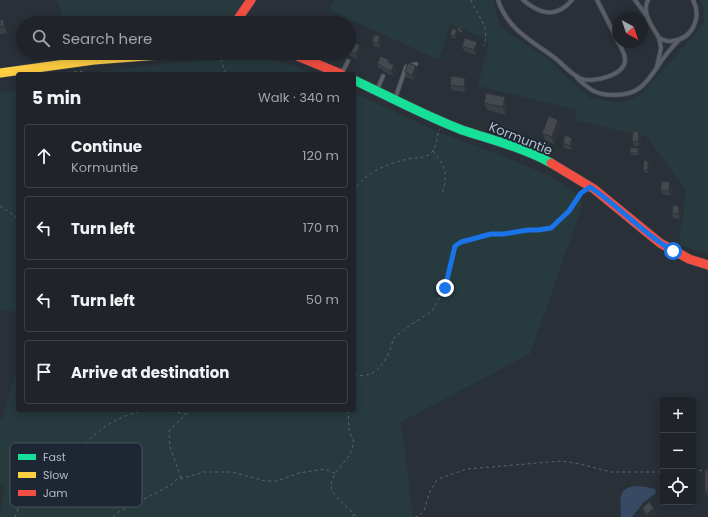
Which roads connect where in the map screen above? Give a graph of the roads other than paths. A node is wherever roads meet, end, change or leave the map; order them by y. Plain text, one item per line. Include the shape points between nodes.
1 (251, 0) edge
2 (498, 0) edge
3 (523, 0) edge
4 (572, 0) edge
5 (597, 0) edge
6 (635, 0) edge
7 (648, 0) edge
8 (693, 0) edge
9 (643, 12) edge
10 (646, 12) edge
11 (241, 16) edge
12 (648, 19) edge
13 (612, 30) edge
14 (660, 38) junction
15 (679, 40) junction
16 (620, 48) edge
17 (94, 60) edge
18 (311, 60) edge
19 (348, 61) dead end
20 (416, 64) edge
21 (656, 68) junction
22 (337, 72) edge
23 (342, 72) edge
24 (0, 73) edge
25 (383, 76) dead end
26 (575, 76) junction
27 (356, 81) edge
28 (377, 91) junction
29 (395, 100) junction
30 (708, 265) edge

1 - 11 street
2 - 26 lane via 501,10 513,27
3 - 4 lane via 545,13 560,10
5 - 13 lane
6 - 9 lane
7 - 10 lane
8 - 15 lane via 697,7 696,22 688,34
12 - 14 lane
14 - 15 lane via 670,42
14 - 21 lane via 661,48
15 - 21 lane
16 - 26 lane via 625,60 623,67 617,72 593,80
17 - 24 street
18 - 22 street
19 - 23 lane
20 - 29 lane via 406,67
21 - 26 lane via 642,87 634,92 619,95 590,90
25 - 28 lane
27 - 28 street, Kormuntie
28 - 29 street, Kormuntie
29 - 30 street, Kormuntie via 461,129 538,156 590,187 660,243 689,259

